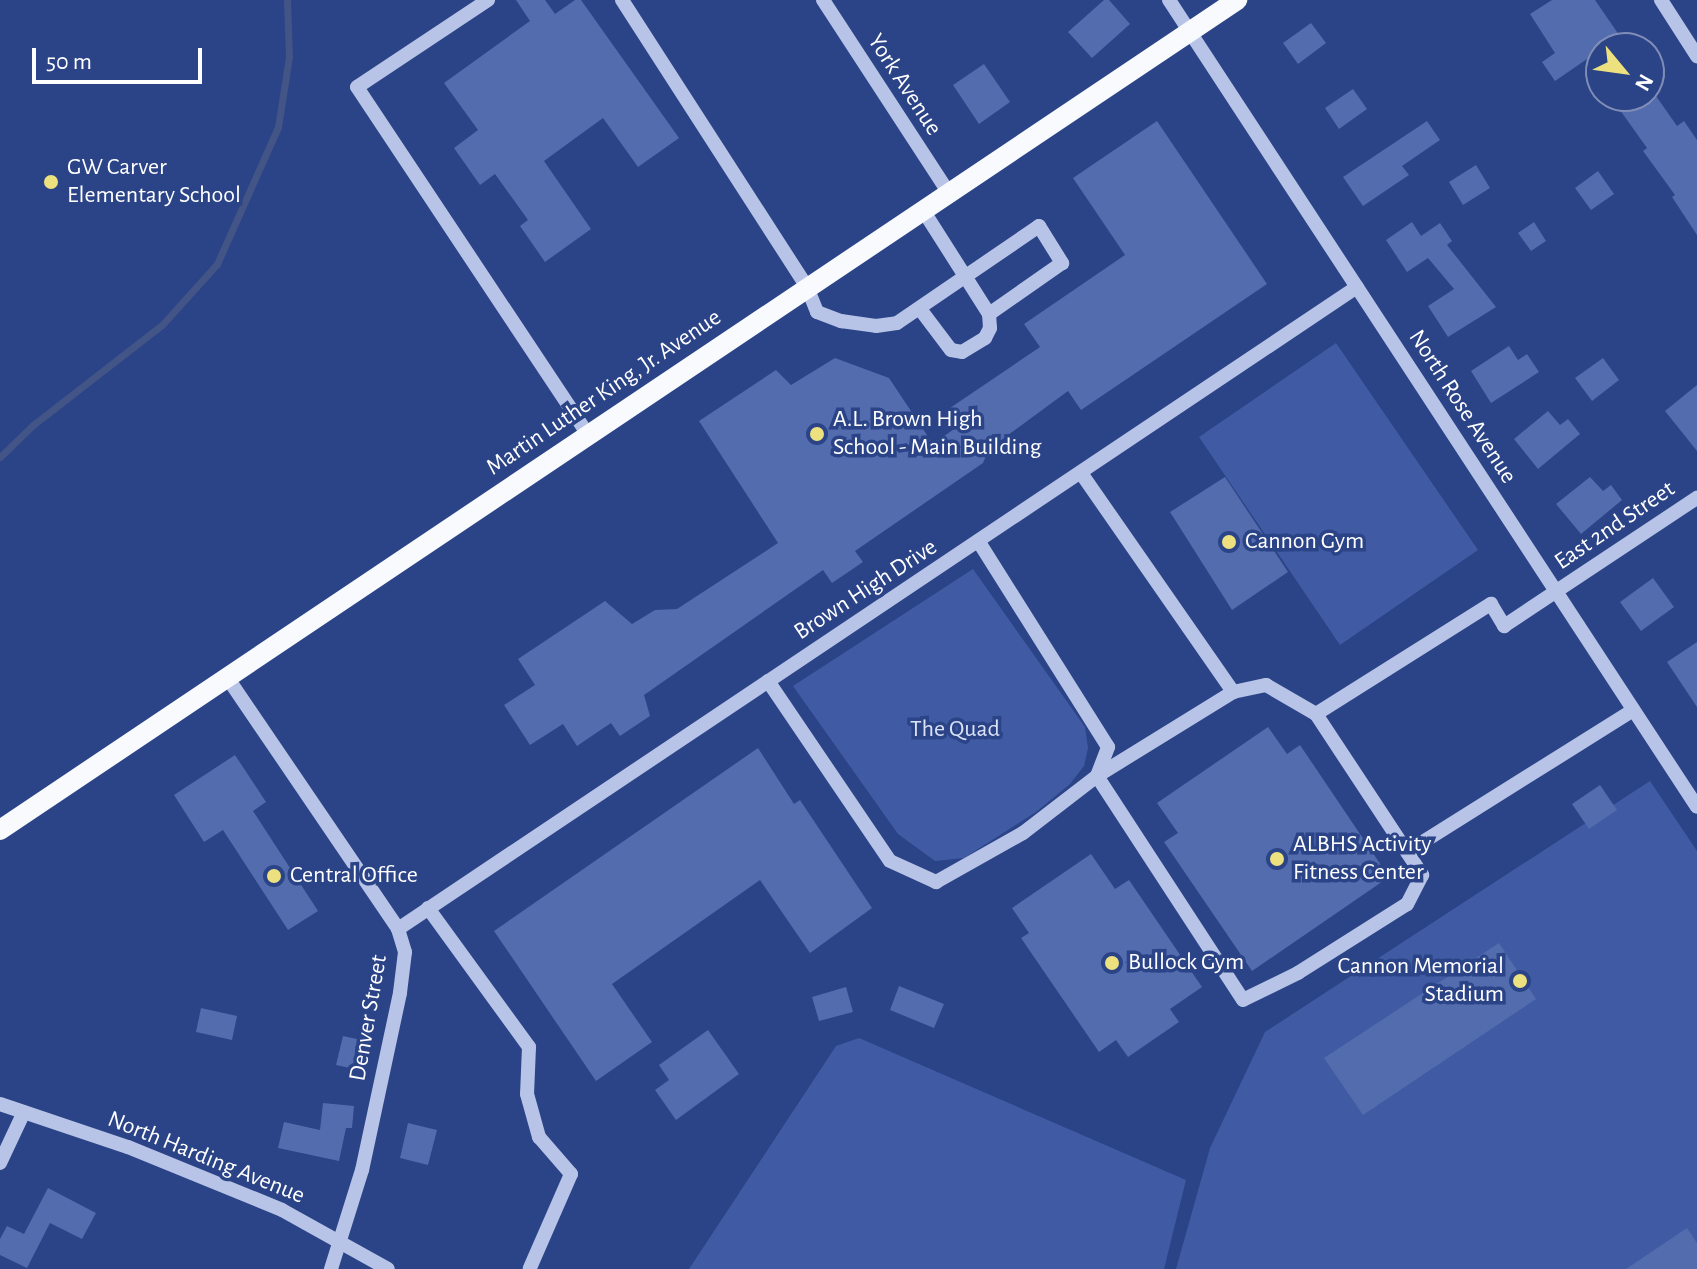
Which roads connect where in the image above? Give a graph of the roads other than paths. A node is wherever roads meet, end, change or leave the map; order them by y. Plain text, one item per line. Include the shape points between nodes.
1 (488, 0) edge
2 (622, 0) edge
3 (823, 0) edge
4 (1169, 0) edge
5 (1237, 0) edge
6 (1661, 0) edge
7 (1189, 32) junction
8 (1697, 56) edge
9 (949, 193) junction
10 (923, 210) junction
11 (965, 277) junction
12 (807, 287) junction
13 (1357, 287) junction
14 (920, 309) junction
15 (989, 314) junction
16 (588, 435) junction
17 (1081, 473) junction
18 (1697, 498) edge
19 (979, 542) junction
20 (1558, 591) junction
21 (227, 677) junction
22 (768, 681) junction
23 (1233, 692) junction
24 (1633, 710) junction
25 (1316, 714) junction
26 (1097, 776) junction
27 (1697, 807) edge
28 (0, 830) edge
29 (1407, 852) junction
30 (428, 908) junction
31 (398, 929) junction
32 (0, 1104) edge
33 (24, 1112) junction
34 (0, 1163) edge
35 (341, 1240) junction
36 (530, 1268) edge
37 (331, 1269) edge
38 (388, 1269) edge

1 - 16 street via 357,87
2 - 12 street
3 - 9 street, York Avenue
4 - 7 street, North Rose Avenue
5 - 7 main road, Martin Luther King, Jr. Avenue
6 - 8 street
7 - 9 main road, Martin Luther King, Jr. Avenue
7 - 13 street, North Rose Avenue
9 - 10 main road, Martin Luther King, Jr. Avenue
10 - 11 street
10 - 12 main road, Martin Luther King, Jr. Avenue
11 - 14 street
11 - 15 street
11 - 15 street via 1039,226 1062,263
12 - 14 street via 817,312 841,321 897,323
12 - 16 main road, Martin Luther King, Jr. Avenue
13 - 17 street, Brown High Drive
13 - 20 street, North Rose Avenue
14 - 15 street via 943,343 962,352 985,338
16 - 21 main road, Martin Luther King, Jr. Avenue
17 - 19 street, Brown High Drive
17 - 23 street
18 - 20 street, East 2nd Street
19 - 22 street, Brown High Drive
19 - 26 street via 1108,747
20 - 24 street, North Rose Avenue
20 - 25 street, East 2nd Street via 1504,626 1491,604
21 - 28 main road, Martin Luther King, Jr. Avenue
21 - 31 street, Denver Street
22 - 26 street via 890,861 936,882 1023,833
22 - 30 street, Brown High Drive
23 - 25 street via 1266,685
23 - 26 street
24 - 27 street, North Rose Avenue
24 - 29 street
25 - 29 street
26 - 29 street via 1243,1000 1298,973 1407,904 1422,875
30 - 31 street, Brown High Drive
30 - 36 street via 529,1047 527,1094 539,1137 571,1174
31 - 35 street, Denver Street via 405,952 400,993 362,1170
32 - 33 street, North Harding Avenue
33 - 34 street
33 - 35 street, North Harding Avenue via 128,1147
35 - 37 street, Denver Street
35 - 38 street, North Harding Avenue

